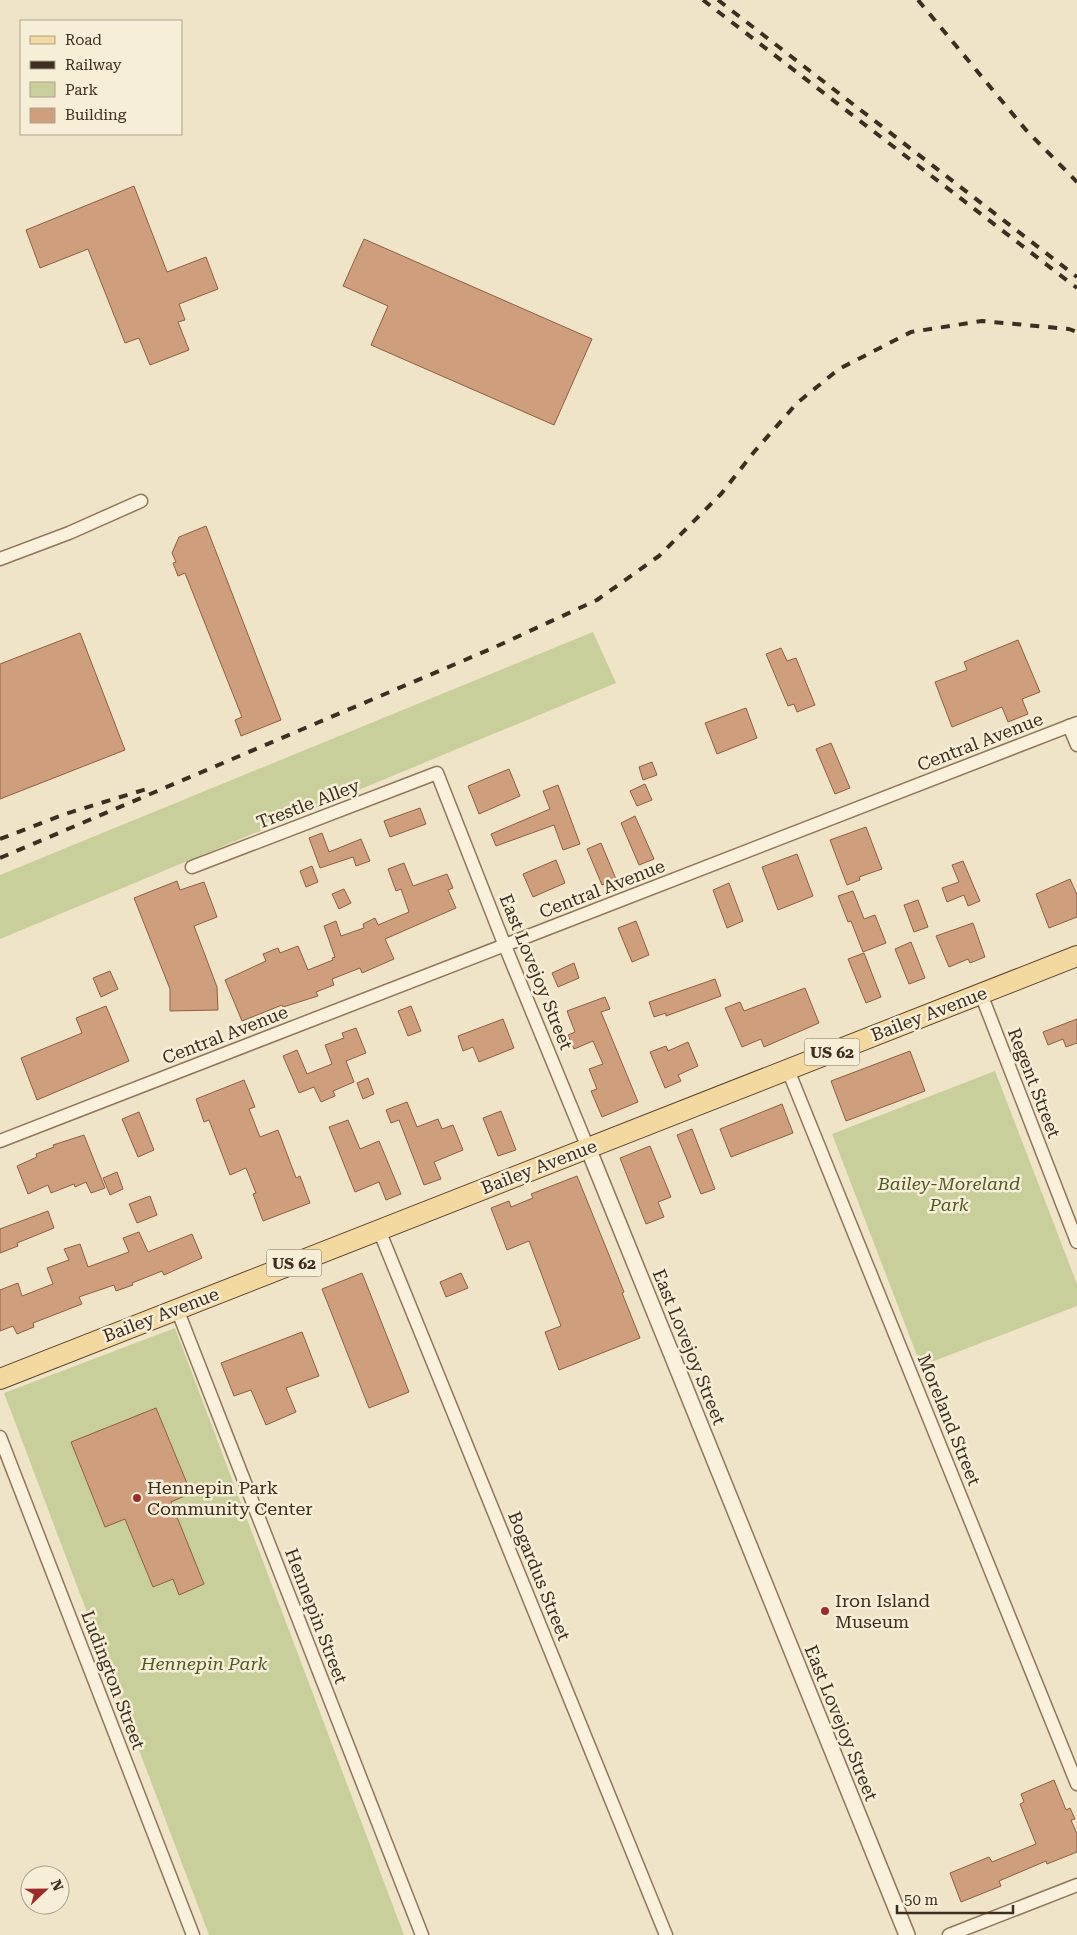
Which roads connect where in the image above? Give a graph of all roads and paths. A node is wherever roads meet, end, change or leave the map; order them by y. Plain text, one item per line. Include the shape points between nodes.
1 (141, 501) dead end
2 (0, 559) edge
3 (1073, 725) edge
4 (1077, 746) edge
5 (437, 773) joint
6 (192, 867) dead end
7 (505, 946) junction
8 (1077, 956) edge
9 (981, 994) junction
10 (788, 1070) junction
11 (0, 1141) edge
12 (588, 1148) junction
13 (379, 1230) junction
14 (1077, 1242) edge
15 (177, 1309) junction
16 (0, 1379) edge
17 (0, 1437) edge
18 (1077, 1784) edge
19 (1077, 1885) edge
20 (193, 1935) edge
21 (422, 1935) edge
22 (666, 1935) edge
23 (907, 1935) edge
24 (950, 1935) edge

1 - 2 street
3 - 4 street
3 - 7 street, Central Avenue
5 - 6 street, Trestle Alley
5 - 7 street, East Lovejoy Street
7 - 11 street, Central Avenue
7 - 12 street, East Lovejoy Street
8 - 9 main road, Bailey Avenue / US 62
9 - 10 main road, Bailey Avenue / US 62
9 - 14 street, Regent Street
10 - 12 main road, Bailey Avenue / US 62
10 - 18 street, Moreland Street
12 - 13 main road, Bailey Avenue / US 62
12 - 23 street, East Lovejoy Street
13 - 15 main road, Bailey Avenue / US 62
13 - 22 street, Bogardus Street
15 - 16 main road, Bailey Avenue / US 62
15 - 21 street, Hennepin Street
17 - 20 street, Ludington Street
19 - 24 street

